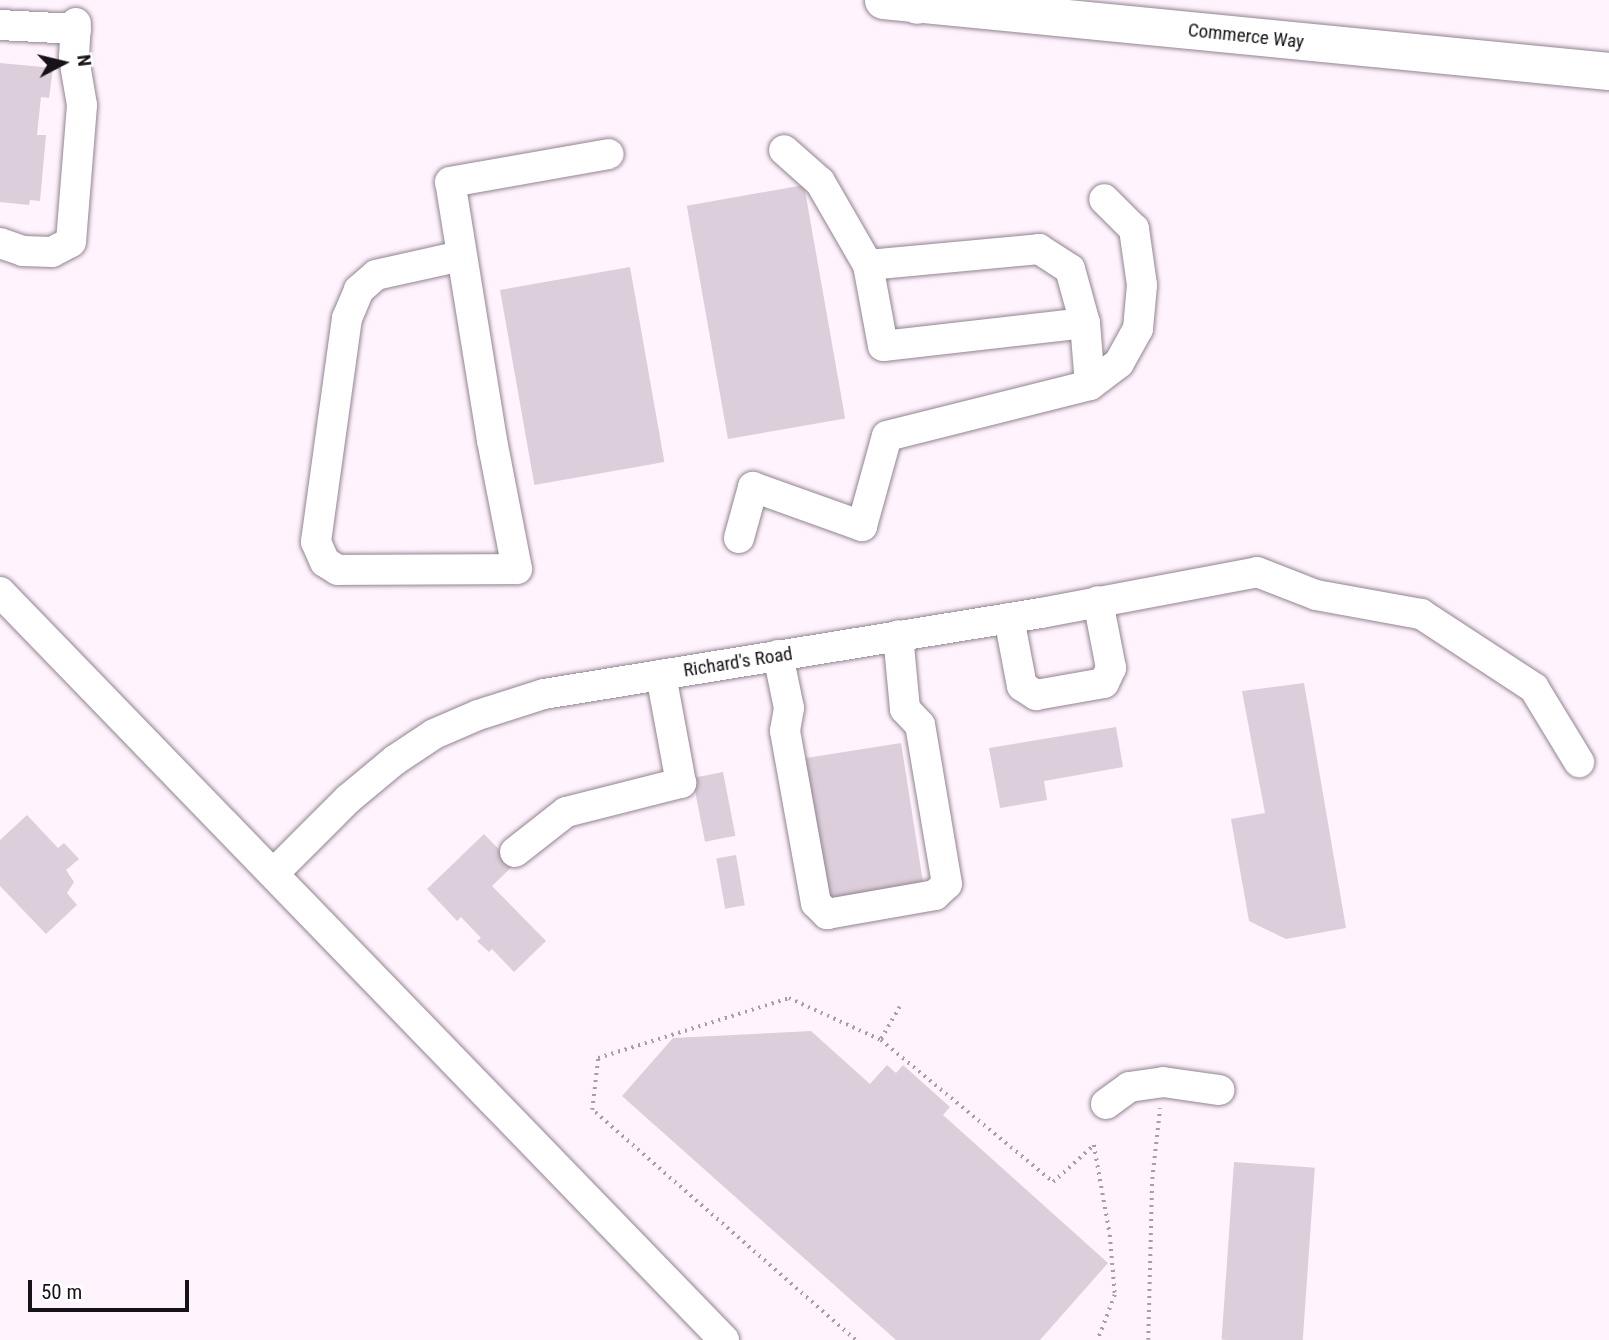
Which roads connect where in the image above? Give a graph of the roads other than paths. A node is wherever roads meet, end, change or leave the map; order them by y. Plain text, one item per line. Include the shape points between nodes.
1 (904, 2) edge
2 (0, 25) edge
3 (1609, 71) edge
4 (784, 150) dead end
5 (609, 154) dead end
6 (1104, 199) dead end
7 (0, 243) edge
8 (461, 256) junction
9 (868, 265) junction
10 (1085, 323) junction
11 (1090, 385) junction
12 (739, 538) dead end
13 (0, 592) edge
14 (1098, 601) junction
15 (1009, 618) junction
16 (898, 635) junction
17 (778, 655) junction
18 (660, 675) junction
19 (1579, 762) dead end
20 (515, 852) dead end
21 (274, 873) junction
22 (1219, 1090) dead end
23 (1106, 1104) dead end
24 (724, 1340) edge

1 - 3 main road, Commerce Way
2 - 7 street via 76,26 82,105 71,242 52,252 23,251
4 - 9 street via 820,182
5 - 8 street via 450,181
6 - 11 street via 1134,229 1142,285 1138,328 1119,363
8 - 8 street via 376,275 359,290 347,318 316,542 325,562 338,570 517,569
9 - 10 street via 1039,249 1070,269
9 - 10 street via 883,346
10 - 11 street
11 - 12 street via 887,436 862,526 753,487
13 - 21 street
14 - 15 street, Richard's Road
14 - 15 street via 1111,668 1104,683 1036,695 1022,685
14 - 19 street, Richard's Road via 1257,572 1316,596 1421,614 1534,688
15 - 16 street, Richard's Road
16 - 17 street, Richard's Road
16 - 17 street via 905,709 920,725 947,884 935,895 827,914 816,903 785,731 789,708
17 - 18 street, Richard's Road
18 - 20 street via 681,783 565,812
18 - 21 street, Richard's Road via 544,694 434,734 348,799
21 - 24 street
22 - 23 street via 1163,1082 1129,1087

